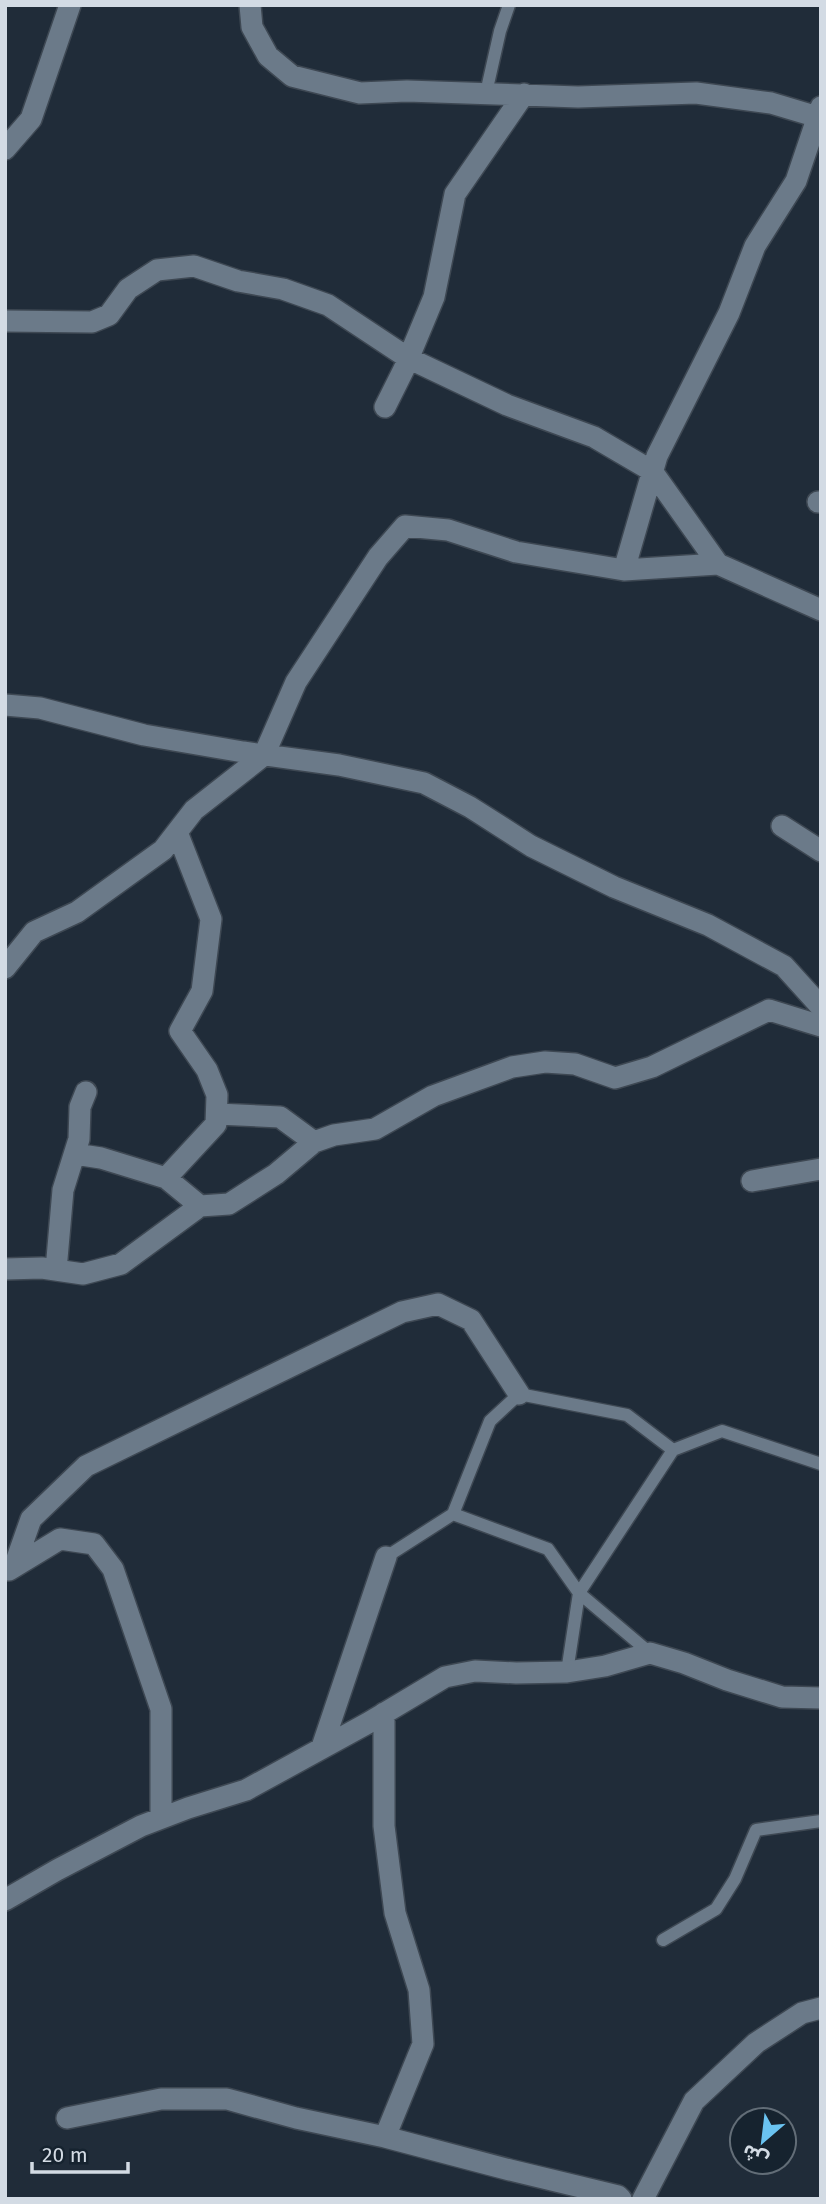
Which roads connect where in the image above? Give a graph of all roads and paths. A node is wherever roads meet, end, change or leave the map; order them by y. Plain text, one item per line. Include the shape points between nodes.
1 (70, 5) edge
2 (250, 5) edge
3 (509, 5) edge
4 (486, 93) junction
5 (524, 94) junction
6 (820, 114) edge
7 (5, 149) edge
8 (5, 321) edge
9 (408, 358) junction
10 (385, 407) dead end
11 (652, 471) junction
12 (718, 564) junction
13 (624, 570) junction
14 (821, 610) edge
15 (5, 705) edge
16 (264, 755) junction
17 (782, 826) dead end
18 (177, 832) junction
19 (821, 851) edge
20 (5, 968) edge
21 (821, 1006) edge
22 (821, 1026) edge
23 (86, 1092) dead end
24 (217, 1114) junction
25 (314, 1142) junction
26 (75, 1154) junction
27 (821, 1168) edge
28 (166, 1178) junction
29 (752, 1181) dead end
30 (200, 1206) junction
31 (5, 1269) edge
32 (56, 1270) junction
33 (519, 1394) junction
34 (673, 1451) junction
35 (821, 1464) edge
36 (453, 1514) junction
37 (386, 1557) joint
38 (10, 1570) edge
39 (579, 1593) junction
40 (650, 1653) junction
41 (568, 1672) junction
42 (821, 1698) edge
43 (384, 1713) junction
44 (322, 1747) junction
45 (162, 1818) junction
46 (821, 1821) edge
47 (5, 1900) edge
48 (663, 1940) dead end
49 (821, 2008) edge
50 (67, 2118) dead end
51 (385, 2137) junction
52 (621, 2199) edge
53 (643, 2199) edge

1 - 7 street via 31,119
2 - 4 street via 251,27 268,56 292,76 360,93
3 - 4 lane
4 - 5 street
5 - 6 street via 696,93
5 - 9 street via 456,194 434,297
6 - 11 street via 796,181 755,246 729,313
8 - 9 street via 92,323 109,315 128,289 157,270 194,266 328,305
9 - 10 street
9 - 11 street via 507,405 594,437
11 - 12 street
11 - 13 street
12 - 13 street
12 - 14 street
13 - 16 street via 516,552 449,530 405,526 378,557 296,682
15 - 16 street via 40,708 144,735
16 - 18 street via 194,810
16 - 21 street via 424,783 531,846 614,887 708,925 785,966
17 - 19 street
18 - 20 street via 163,850 77,912 34,932
18 - 24 street via 211,919 202,991 180,1031 206,1070 217,1095
22 - 25 street via 769,1010 652,1067 615,1078 575,1064 512,1066 433,1096 375,1129
23 - 26 street
24 - 25 street via 280,1117
24 - 28 street via 216,1124
25 - 30 street via 229,1204
26 - 28 street
26 - 32 street via 64,1190
27 - 29 street
28 - 30 street
30 - 32 street via 121,1264 83,1274
31 - 32 street
33 - 34 lane via 627,1415
33 - 36 lane via 490,1421
33 - 38 street via 471,1320 438,1304 402,1312 86,1466 31,1520
34 - 35 lane via 722,1431
34 - 39 lane
36 - 37 lane
36 - 39 lane via 548,1549
37 - 44 street
38 - 45 street via 60,1539 94,1544 113,1569 161,1709
39 - 40 lane
39 - 41 lane
40 - 41 street
40 - 42 street via 782,1697
41 - 43 street via 475,1671 444,1677
43 - 44 street
43 - 51 street via 384,1826 395,1913 419,1990 423,2044
44 - 45 street via 246,1790
45 - 47 street
46 - 48 lane via 755,1830 735,1879 716,1909
49 - 53 street via 802,2013 756,2043 694,2101
50 - 51 street via 161,2099 227,2099
51 - 52 street

